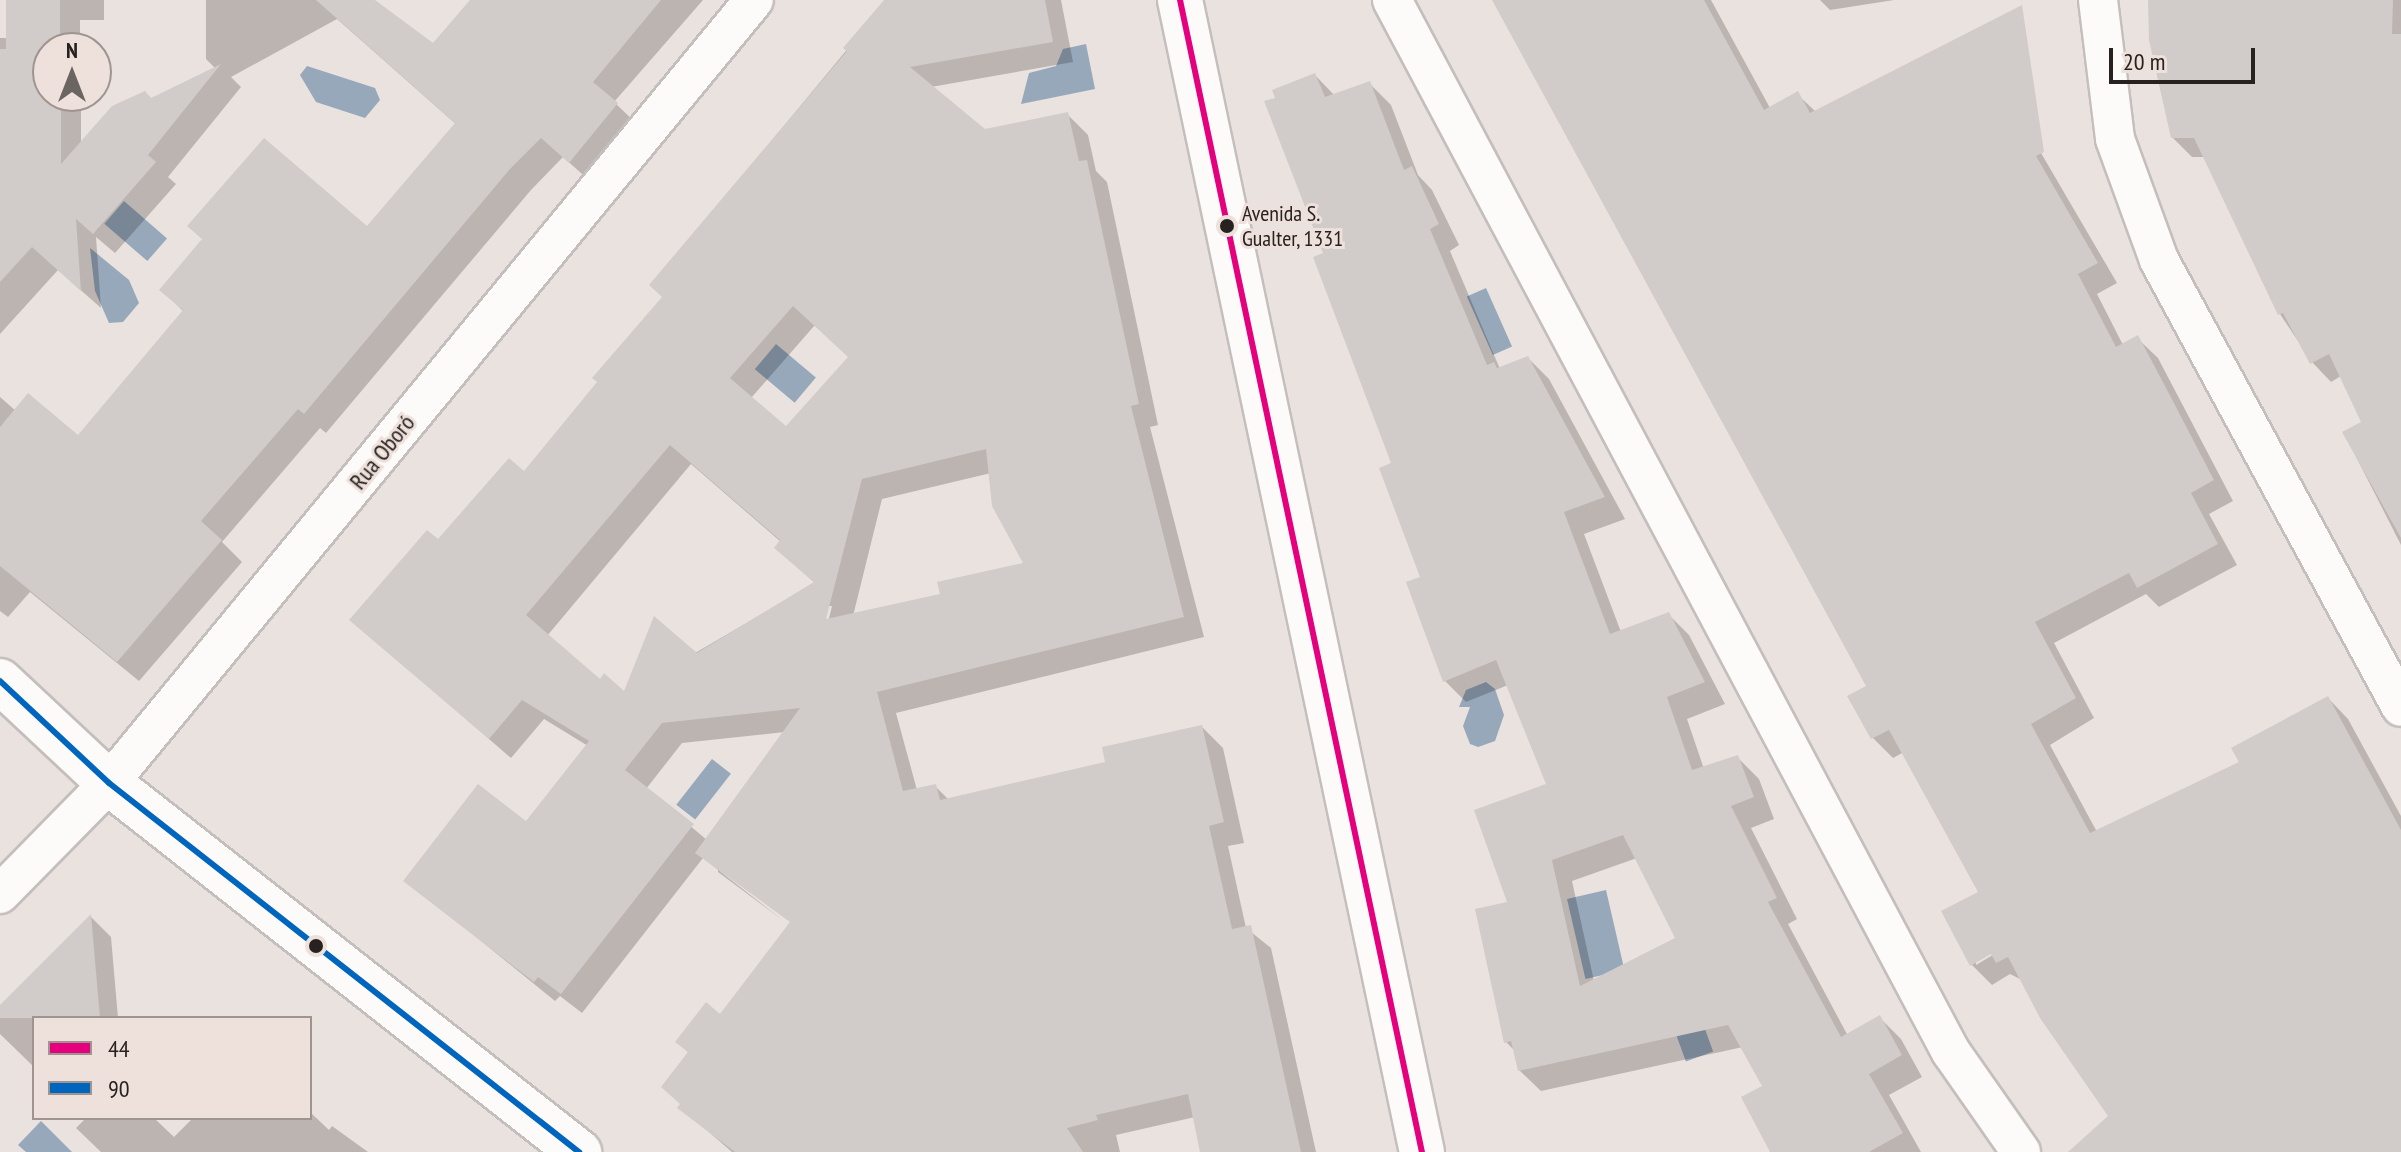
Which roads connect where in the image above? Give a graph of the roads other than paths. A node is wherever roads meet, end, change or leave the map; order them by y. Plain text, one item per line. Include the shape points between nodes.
1 (754, 0) edge
2 (1180, 0) edge
3 (1392, 0) edge
4 (2098, 0) edge
5 (0, 681) edge
6 (2401, 707) edge
7 (109, 783) junction
8 (0, 894) edge
9 (579, 1152) edge
10 (1422, 1152) edge
11 (2021, 1152) edge

1 - 7 street, Rua Oboró
2 - 10 street
3 - 11 street via 1951,1052
4 - 6 street via 2115,139 2159,260
5 - 7 street
7 - 8 street, Rua Oboró
7 - 9 street

